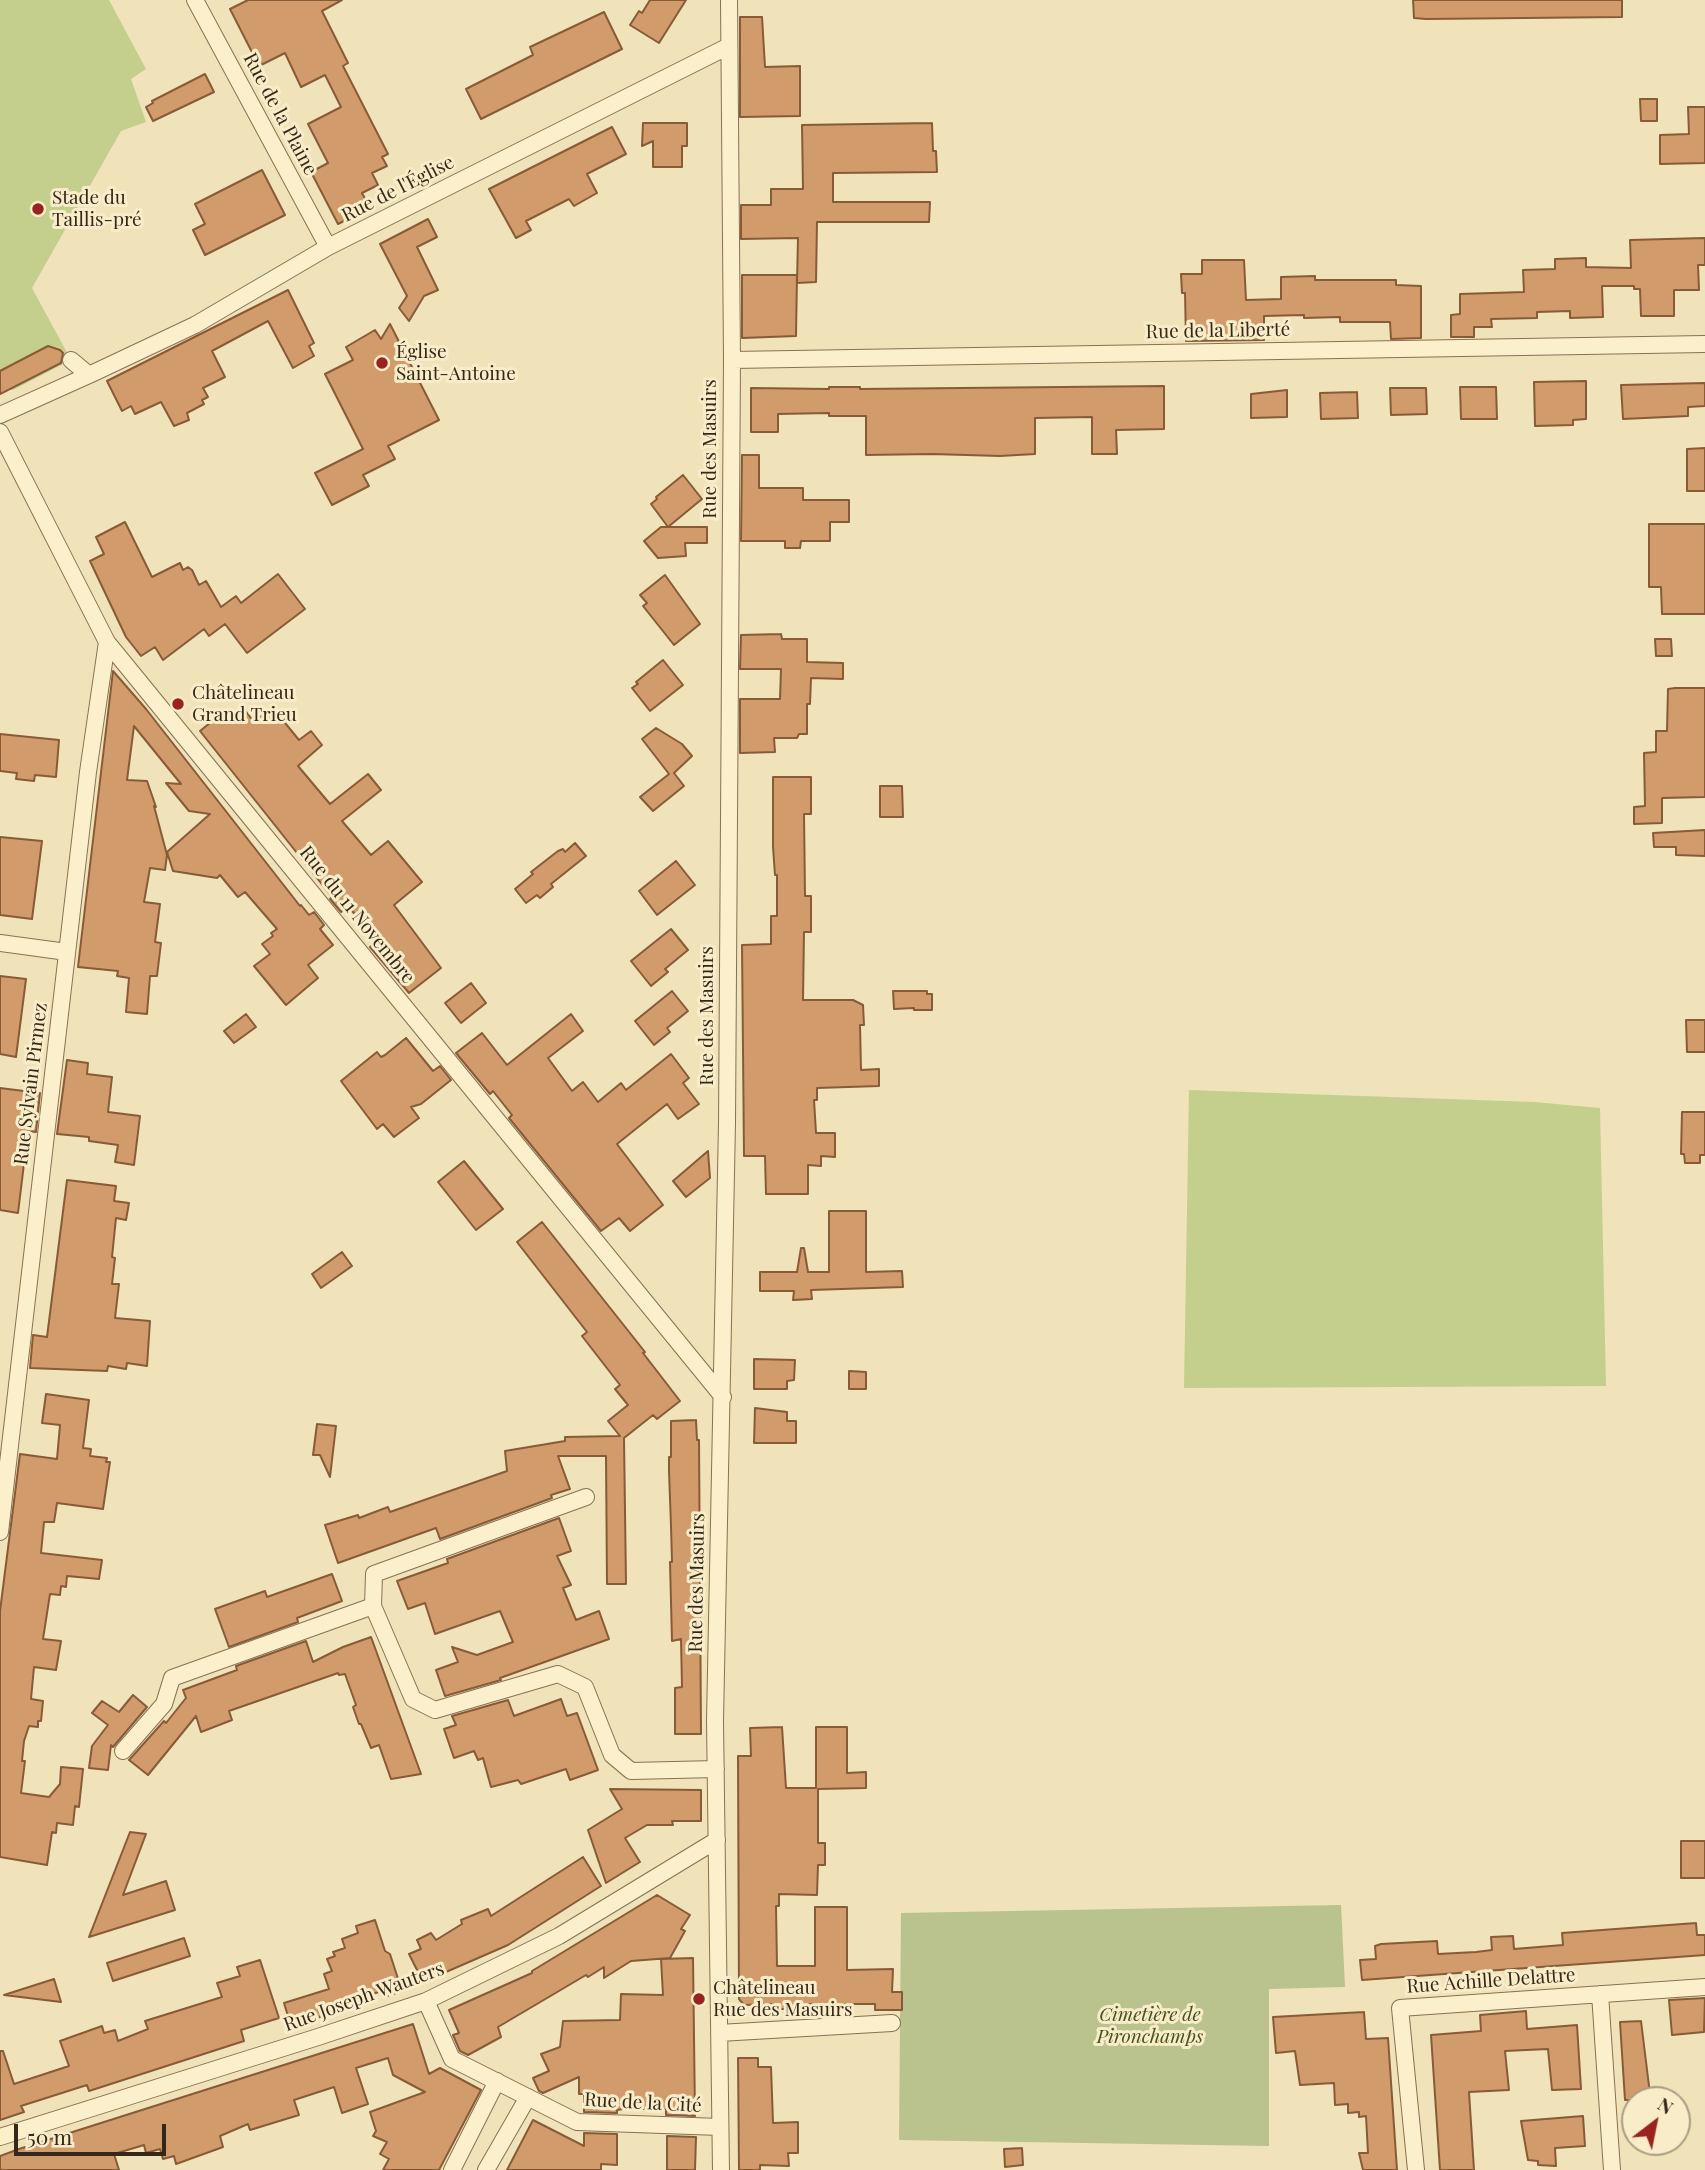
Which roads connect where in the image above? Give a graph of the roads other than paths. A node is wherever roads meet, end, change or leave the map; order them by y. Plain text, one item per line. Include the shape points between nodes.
1 (195, 0) edge
2 (729, 0) edge
3 (729, 46) junction
4 (328, 247) junction
5 (1705, 344) edge
6 (71, 360) dead end
7 (732, 360) junction
8 (89, 375) junction
9 (0, 415) edge
10 (0, 432) edge
11 (107, 642) junction
12 (0, 943) edge
13 (67, 952) junction
14 (723, 1397) junction
15 (586, 1497) dead end
16 (0, 1532) edge
17 (373, 1606) junction
18 (123, 1751) dead end
19 (716, 1769) junction
20 (717, 1840) junction
21 (1705, 1987) edge
22 (1600, 1994) junction
23 (426, 2001) junction
24 (892, 2023) dead end
25 (719, 2033) junction
26 (497, 2081) junction
27 (528, 2097) junction
28 (720, 2127) junction
29 (0, 2137) edge
30 (452, 2170) edge
31 (486, 2170) edge
32 (721, 2170) edge
33 (1416, 2170) edge
34 (1612, 2170) edge

1 - 4 street, Rue de la Plaine
2 - 3 street, Rue des Masuirs
3 - 4 street, Rue de l'Église
3 - 7 street, Rue des Masuirs
4 - 8 street, Rue de l'Église via 195,325
5 - 7 street, Rue de la Liberté
6 - 8 street
7 - 14 street, Rue des Masuirs
8 - 9 street, Rue de l'Église
10 - 11 street, Rue du 11 Novembre
11 - 13 street, Rue Sylvain Pirmez
11 - 14 street, Rue du 11 Novembre
12 - 13 street
13 - 16 street, Rue Sylvain Pirmez
14 - 19 street, Rue des Masuirs
15 - 17 street via 374,1574
17 - 18 street via 172,1678 163,1704
17 - 19 street via 413,1699 435,1710 558,1674 585,1687 612,1755 631,1771
19 - 20 street, Rue des Masuirs
20 - 23 street, Rue Joseph Wauters via 559,1936
20 - 25 street, Rue des Masuirs
21 - 22 street, Rue Achille Delattre
22 - 33 street, Rue Achille Delattre via 1400,2008
22 - 34 street
23 - 26 street, Rue de la Cité via 452,2059
23 - 29 street, Rue Joseph Wauters
24 - 25 street
25 - 28 street, Rue des Masuirs
26 - 27 street, Rue de la Cité
26 - 30 street
27 - 28 street, Rue de la Cité via 577,2122
27 - 31 street
28 - 32 street, Rue des Masuirs

